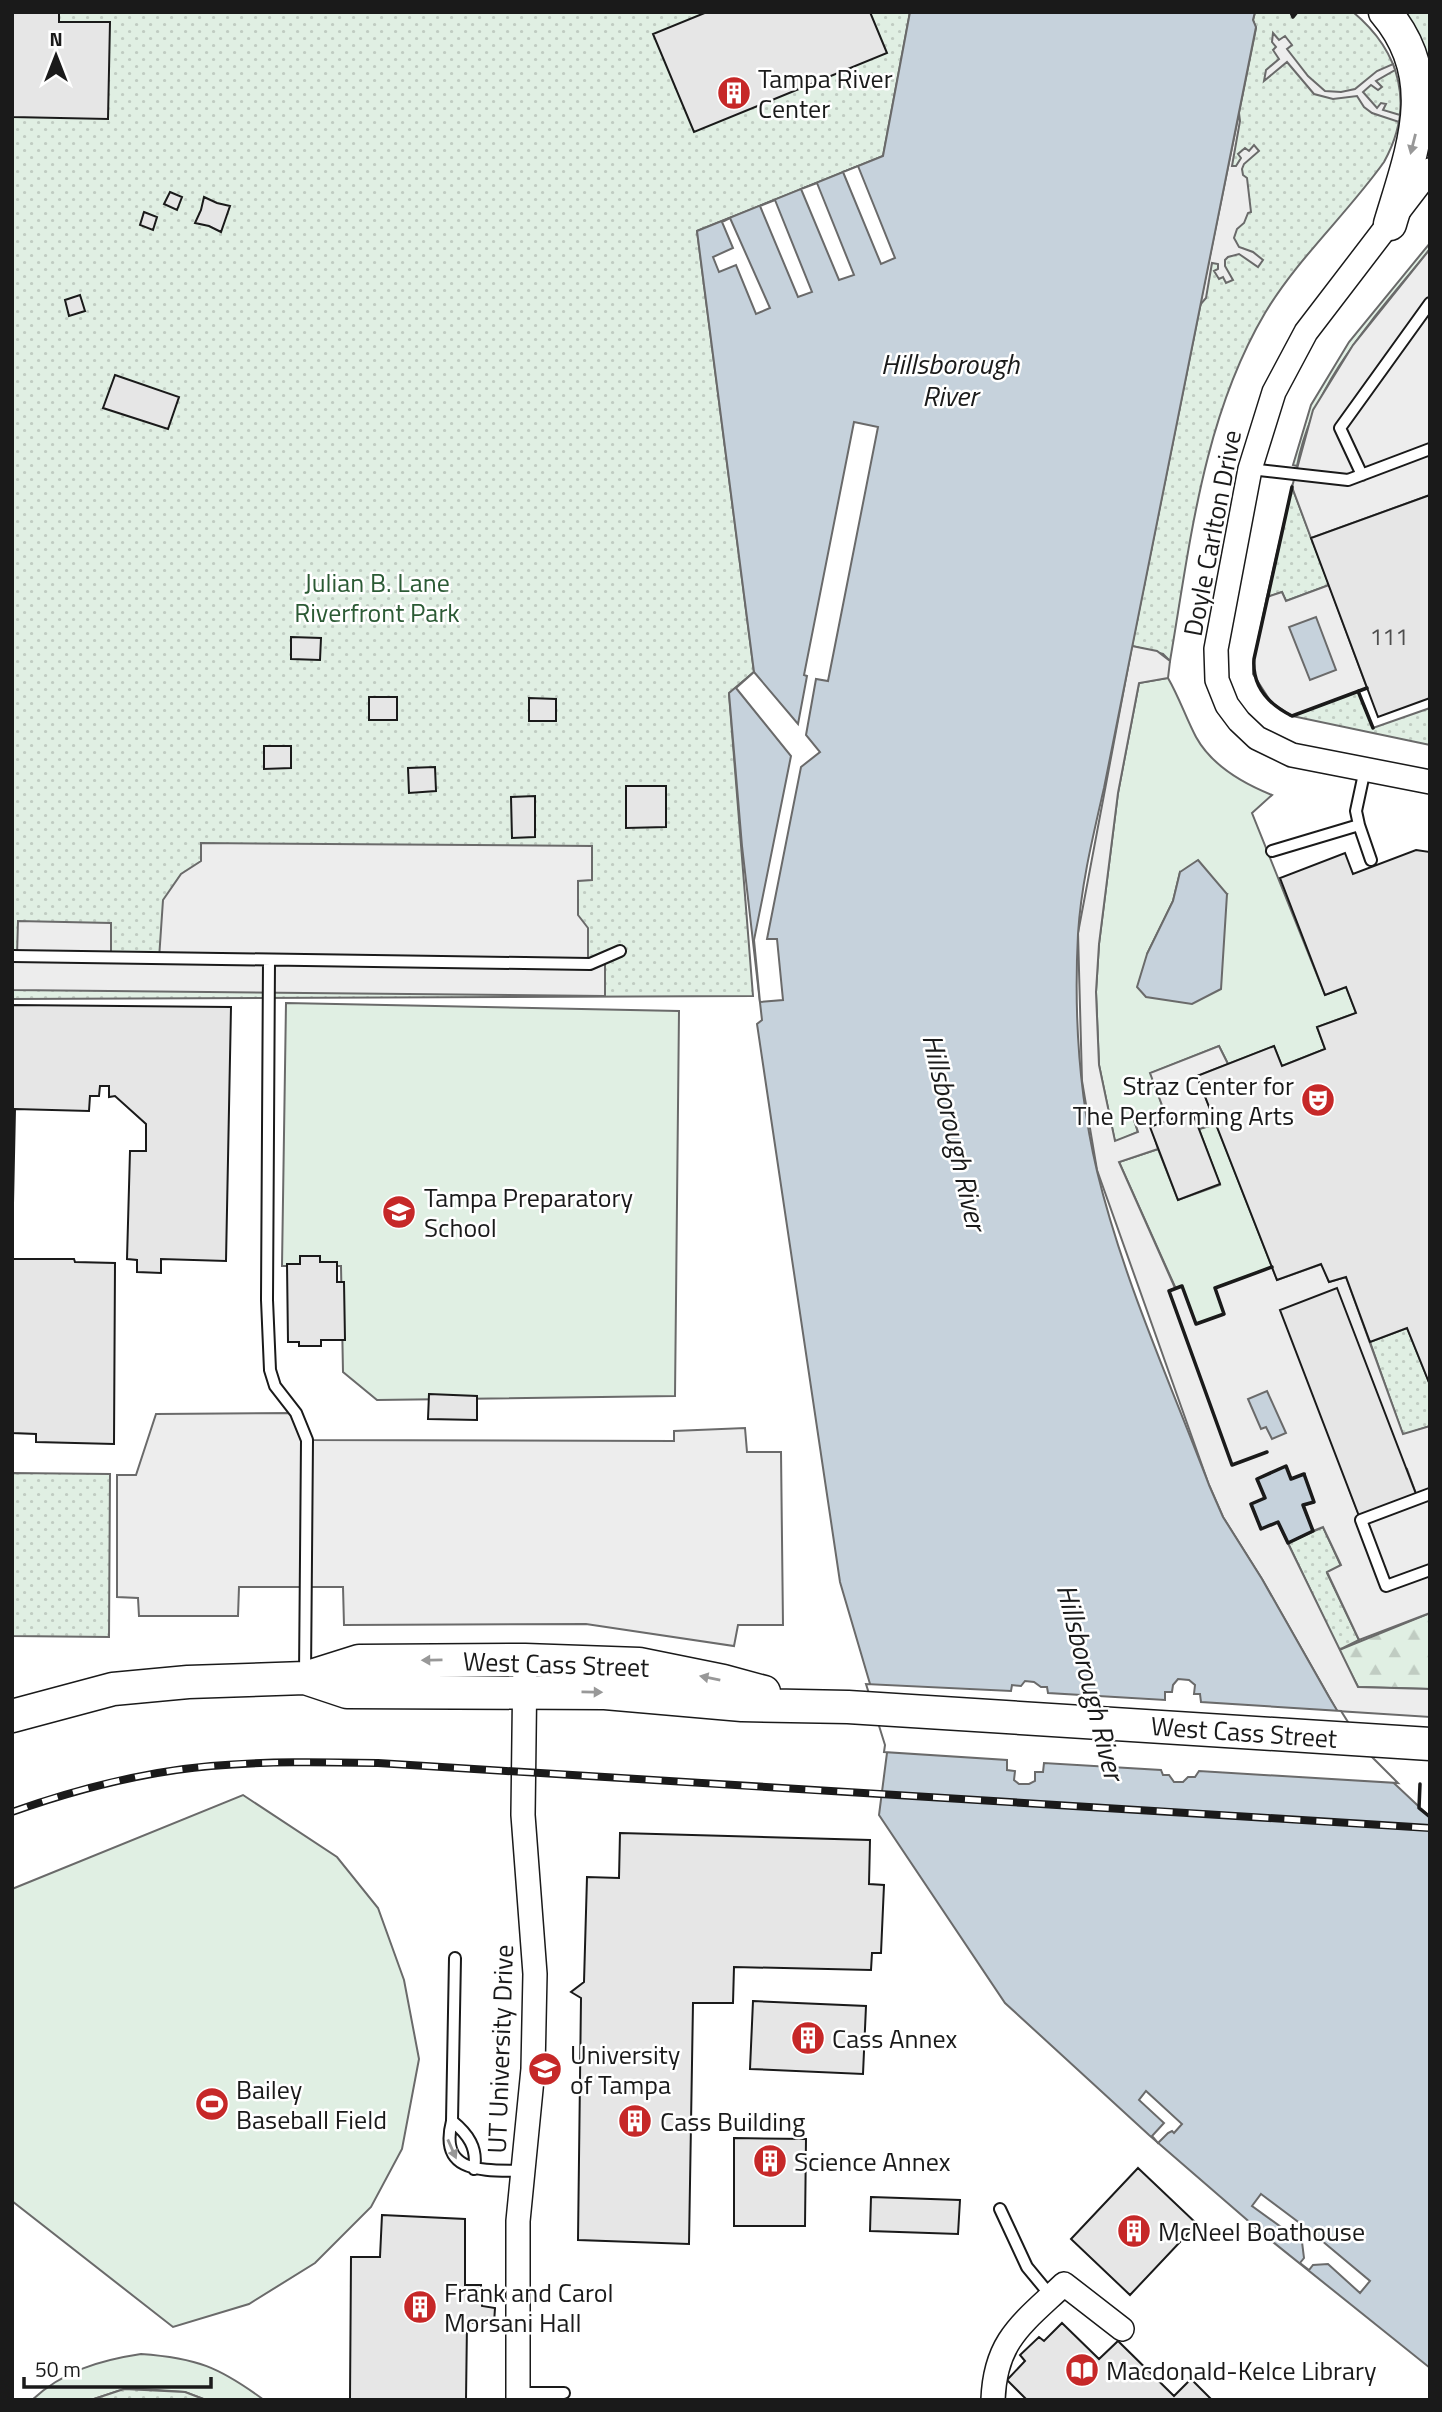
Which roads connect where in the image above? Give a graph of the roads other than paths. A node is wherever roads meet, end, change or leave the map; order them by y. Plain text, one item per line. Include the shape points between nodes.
1 (1385, 12) edge
2 (1430, 170) edge
3 (1390, 224) junction
4 (1430, 303) edge
5 (1430, 449) edge
6 (1250, 469) junction
7 (1362, 475) junction
8 (1365, 769) junction
9 (1430, 782) edge
10 (1359, 825) junction
11 (1272, 850) dead end
12 (1371, 860) dead end
13 (620, 951) dead end
14 (12, 956) edge
15 (269, 961) junction
16 (1430, 1494) edge
17 (1430, 1570) edge
18 (525, 1660) junction
19 (305, 1678) junction
20 (524, 1691) junction
21 (848, 1707) junction
22 (12, 1716) edge
23 (1426, 1744) edge
24 (455, 1958) dead end
25 (452, 2121) junction
26 (474, 2169) junction
27 (523, 2171) junction
28 (1000, 2209) dead end
29 (1051, 2297) junction
30 (1122, 2329) dead end
31 (564, 2393) dead end
32 (518, 2396) edge
33 (993, 2400) edge

1 -> 3 street via 1409,50 1420,91 1416,139
2 - 3 street, Doyle Carlton Drive
3 - 6 street, Doyle Carlton Drive via 1306,332 1275,392
4 - 7 lane via 1340,428
5 - 7 lane
6 - 7 lane via 1348,480
6 - 8 street, Doyle Carlton Drive via 1216,649 1217,680 1227,705 1257,738 1292,755
8 - 9 street
8 - 10 lane via 1356,811
10 - 11 lane
10 - 12 lane
13 - 15 lane via 590,964
14 - 15 lane
15 - 19 lane via 270,1370 307,1440
16 - 17 lane via 1361,1520 1386,1586
18 -> 19 street, West Cass Street via 359,1661
18 - 20 street, UT University Drive
21 -> 18 street, West Cass Street via 639,1664
19 - 20 street, West Cass Street via 347,1692
19 - 22 street, West Cass Street via 113,1689
20 -> 21 street, West Cass Street
20 - 27 street, UT University Drive via 523,1815 535,1974 533,2069
21 - 23 street, West Cass Street
24 - 25 lane
25 - 26 lane via 466,2132 476,2156
25 -> 26 lane via 447,2138 457,2161
26 - 27 lane
27 - 32 street, UT University Drive via 518,2221
28 - 29 lane via 1027,2267
29 - 30 street via 1063,2284
29 - 33 street via 1005,2347 996,2367
31 - 32 lane

